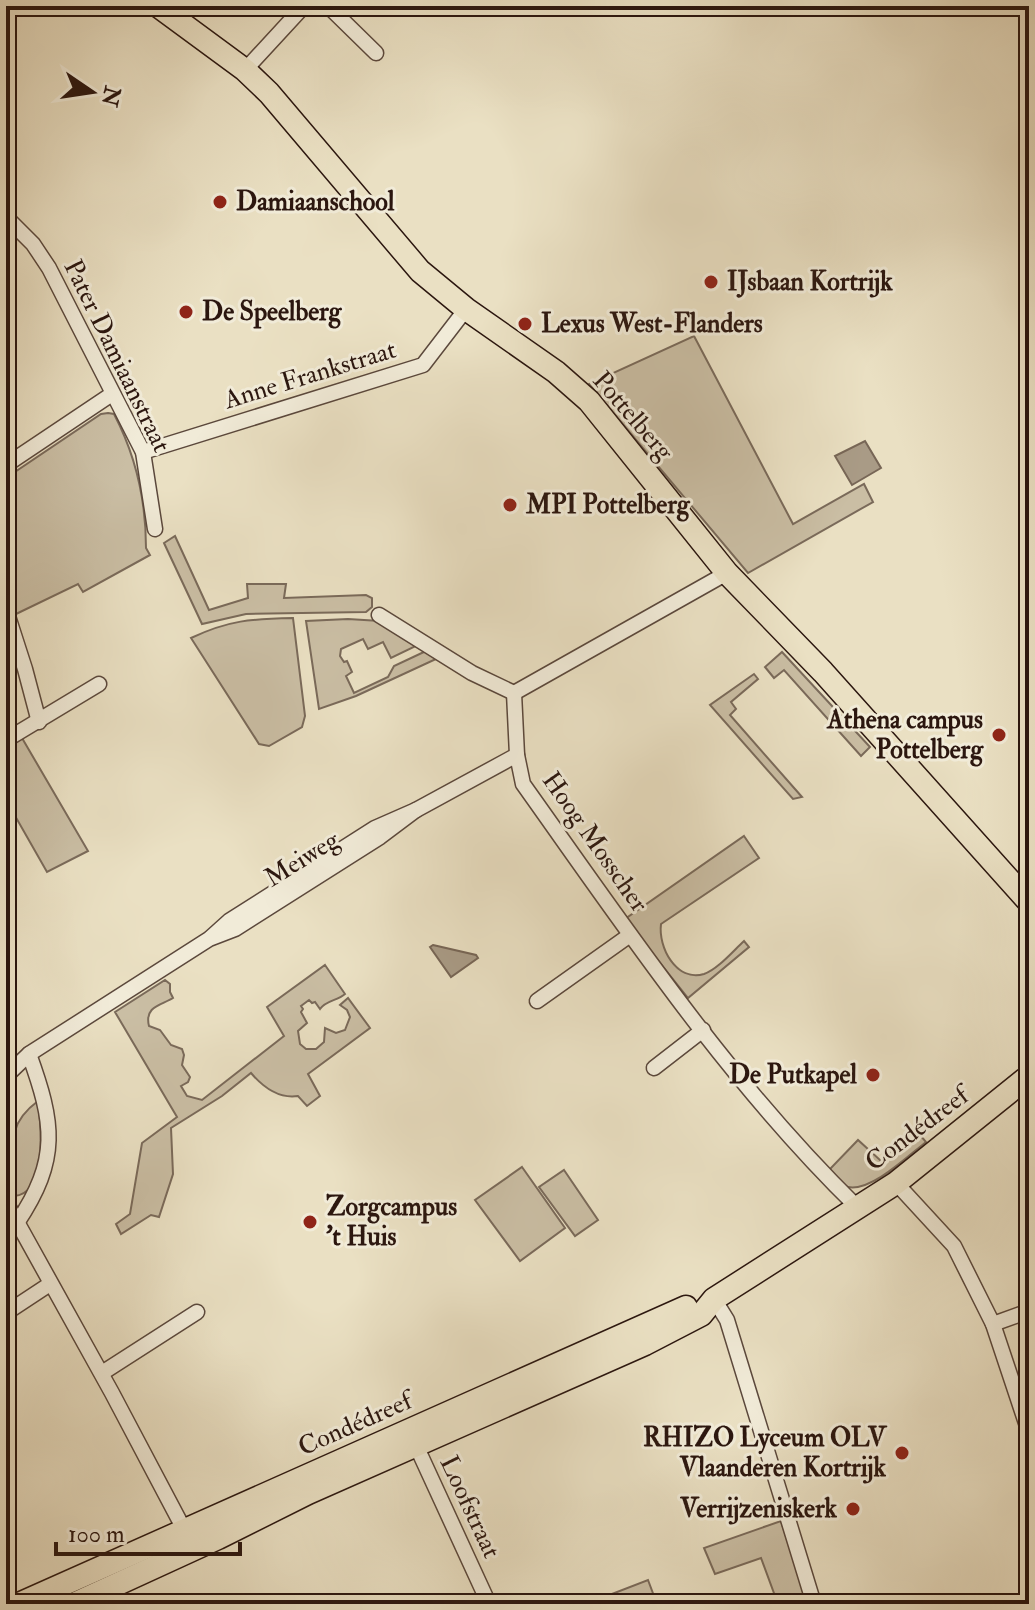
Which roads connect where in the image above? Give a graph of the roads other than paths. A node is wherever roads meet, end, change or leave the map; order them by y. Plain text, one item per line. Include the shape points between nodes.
1 (158, 6) edge
2 (304, 6) edge
3 (328, 6) edge
4 (376, 53) dead end
5 (245, 70) junction
6 (6, 217) edge
7 (466, 309) junction
8 (112, 394) junction
9 (143, 452) junction
10 (6, 465) edge
11 (155, 529) dead end
12 (727, 573) junction
13 (6, 610) edge
14 (379, 615) dead end
15 (99, 684) dead end
16 (514, 693) junction
17 (39, 722) junction
18 (6, 740) edge
19 (517, 755) junction
20 (1029, 902) edge
21 (630, 935) junction
22 (537, 1001) dead end
23 (703, 1030) junction
24 (29, 1054) junction
25 (654, 1068) dead end
26 (6, 1076) edge
27 (1029, 1076) edge
28 (896, 1183) junction
29 (6, 1202) edge
30 (857, 1207) junction
31 (17, 1223) junction
32 (50, 1284) junction
33 (714, 1299) junction
34 (1029, 1311) edge
35 (197, 1312) dead end
36 (6, 1313) edge
37 (993, 1324) junction
38 (102, 1373) junction
39 (1029, 1432) edge
40 (414, 1439) junction
41 (190, 1539) junction
42 (19, 1604) edge
43 (74, 1604) edge
44 (489, 1604) edge
45 (814, 1604) edge

1 - 5 main road, Pottelberg
2 - 5 street
3 - 4 street
5 - 7 main road, Pottelberg via 420,271
6 - 8 street, Pater Damiaanstraat via 49,268
7 - 9 street, Anne Frankstraat via 423,365
7 - 12 main road, Pottelberg via 589,401
8 - 9 street, Pater Damiaanstraat
8 - 10 street
9 - 11 street, Pater Damiaanstraat
12 - 16 street
12 - 20 main road, Pottelberg
13 - 17 street
14 - 16 street
15 - 17 street
16 - 19 street, Hoog Mosscher
17 - 18 street
19 - 21 street, Hoog Mosscher via 523,784
19 - 24 street, Meiweg via 416,810 235,929 209,939
21 - 22 street, Hoog Mosscher
21 - 23 street, Hoog Mosscher
23 - 25 street
23 - 30 street, Hoog Mosscher via 737,1076
24 - 26 street, Meiweg
24 - 31 street via 46,1101 49,1148 43,1177
27 - 28 main road, Condédreef
28 - 30 main road, Condédreef
28 - 37 street via 954,1246
29 - 31 street
30 - 33 main road, Condédreef
31 - 32 street
32 - 36 street
32 - 38 street
33 - 40 main road, Condédreef via 701,1315 645,1344
33 - 45 street via 727,1320
34 - 37 street
35 - 38 street
37 - 39 street
38 - 41 street
40 - 41 main road, Condédreef via 296,1499
40 - 44 street, Loofstraat
41 - 42 main road, Condédreef
41 - 43 main road, Condédreef

